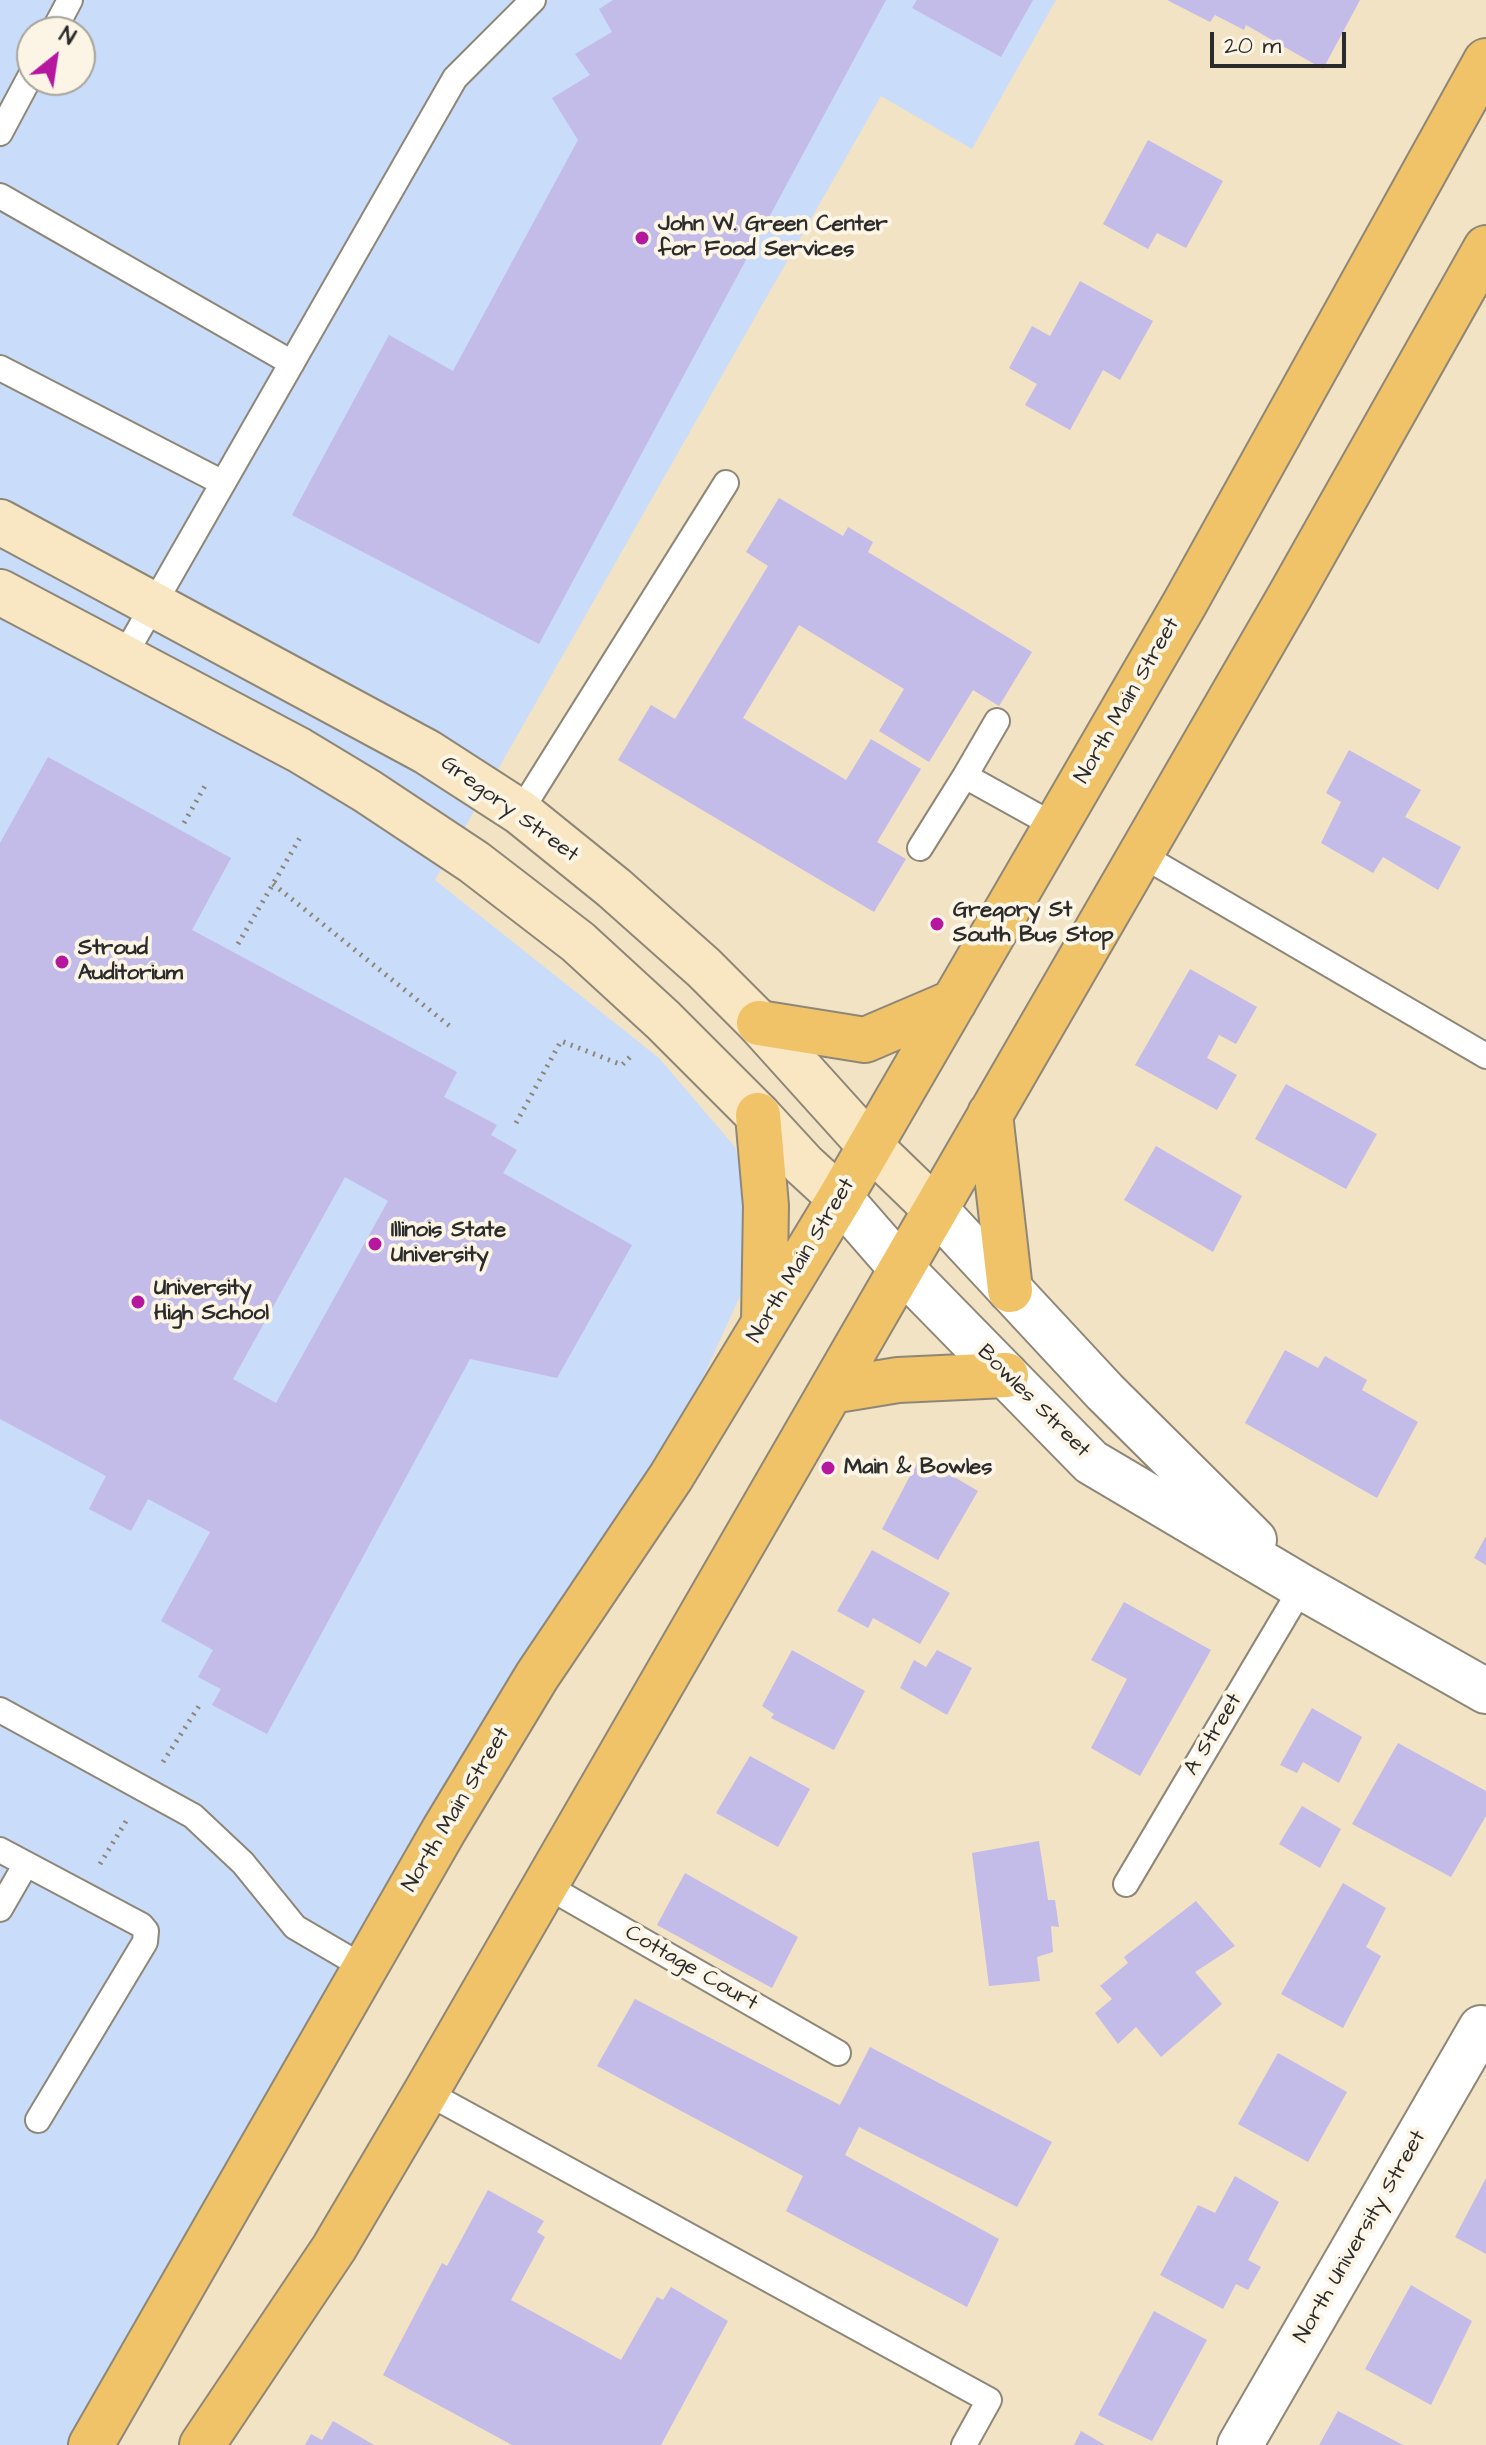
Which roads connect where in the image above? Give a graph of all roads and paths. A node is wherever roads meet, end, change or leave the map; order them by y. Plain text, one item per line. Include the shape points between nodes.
1 (533, 0) edge
2 (1486, 61) edge
3 (20, 96) edge
4 (0, 133) edge
5 (0, 196) edge
6 (1486, 248) edge
7 (292, 363) junction
8 (0, 368) edge
9 (223, 483) junction
10 (726, 483) dead end
11 (0, 522) edge
12 (0, 592) edge
13 (153, 604) junction
14 (124, 656) junction
15 (997, 721) dead end
16 (965, 776) junction
17 (206, 784) dead end
18 (520, 812) junction
19 (184, 823) dead end
20 (1055, 826) junction
21 (301, 836) dead end
22 (920, 848) dead end
23 (1140, 854) junction
24 (273, 884) junction
25 (238, 944) dead end
26 (954, 1002) junction
27 (759, 1023) junction
28 (452, 1028) dead end
29 (637, 1051) dead end
30 (1486, 1056) edge
31 (990, 1114) junction
32 (758, 1115) junction
33 (516, 1123) dead end
34 (870, 1146) junction
35 (840, 1198) junction
36 (935, 1209) junction
37 (901, 1268) junction
38 (1010, 1290) junction
39 (764, 1324) junction
40 (1006, 1375) junction
41 (831, 1391) junction
42 (1302, 1587) junction
43 (1486, 1691) edge
44 (0, 1710) edge
45 (0, 1850) edge
46 (26, 1864) junction
47 (1126, 1884) dead end
48 (545, 1885) junction
49 (0, 1909) edge
50 (365, 1968) junction
51 (1481, 2028) dead end
52 (838, 2053) dead end
53 (426, 2092) junction
54 (38, 2120) dead end
55 (91, 2445) edge
56 (202, 2445) edge
57 (964, 2445) edge
58 (1240, 2445) edge

1 - 7 lane via 455,78
2 - 20 main road, North Main Street
3 - 4 lane
5 - 7 lane
6 - 23 main road
7 - 9 lane
8 - 9 lane
9 - 13 lane
10 - 18 lane
11 - 13 main road, Gregory Street
12 - 14 main road
13 - 14 lane
13 - 18 main road, Gregory Street via 427,752
14 - 32 main road via 299,750 474,862 578,942
15 - 16 lane
16 - 20 lane
16 - 22 lane
17 - 19 path
18 - 27 main road, Gregory Street via 625,898
20 - 26 main road, North Main Street
21 - 24 path
23 - 30 lane
23 - 31 main road
24 - 25 path
24 - 28 path
26 - 27 main road via 865,1040
26 - 34 main road, North Main Street
27 - 34 main road, Gregory Street
29 - 33 path via 622,1065 561,1041
31 - 36 main road
31 - 38 main road
32 - 35 main road
32 - 39 main road via 766,1206
34 - 35 main road, North Main Street
34 - 36 main road, Gregory Street
35 - 37 street, Bowles Street
35 - 39 main road, North Main Street
36 - 37 main road
36 - 38 street, Bowles Street
37 - 40 street, Bowles Street
37 - 41 main road
38 - 42 street, Bowles Street
39 - 50 main road, North Main Street via 671,1477 537,1676
40 - 41 main road via 898,1380
40 - 42 street, Bowles Street via 1091,1462
41 - 48 main road
42 - 43 street, Bowles Street
42 - 47 lane, A Street
44 - 50 lane via 193,1816 243,1863 295,1927
45 - 46 lane
46 - 49 lane
46 - 54 lane via 146,1931 145,1942
48 - 52 lane, Cottage Court
48 - 53 main road
50 - 55 main road, North Main Street
51 - 58 street, North University Street
53 - 56 main road via 334,2248
53 - 57 lane via 989,2400

